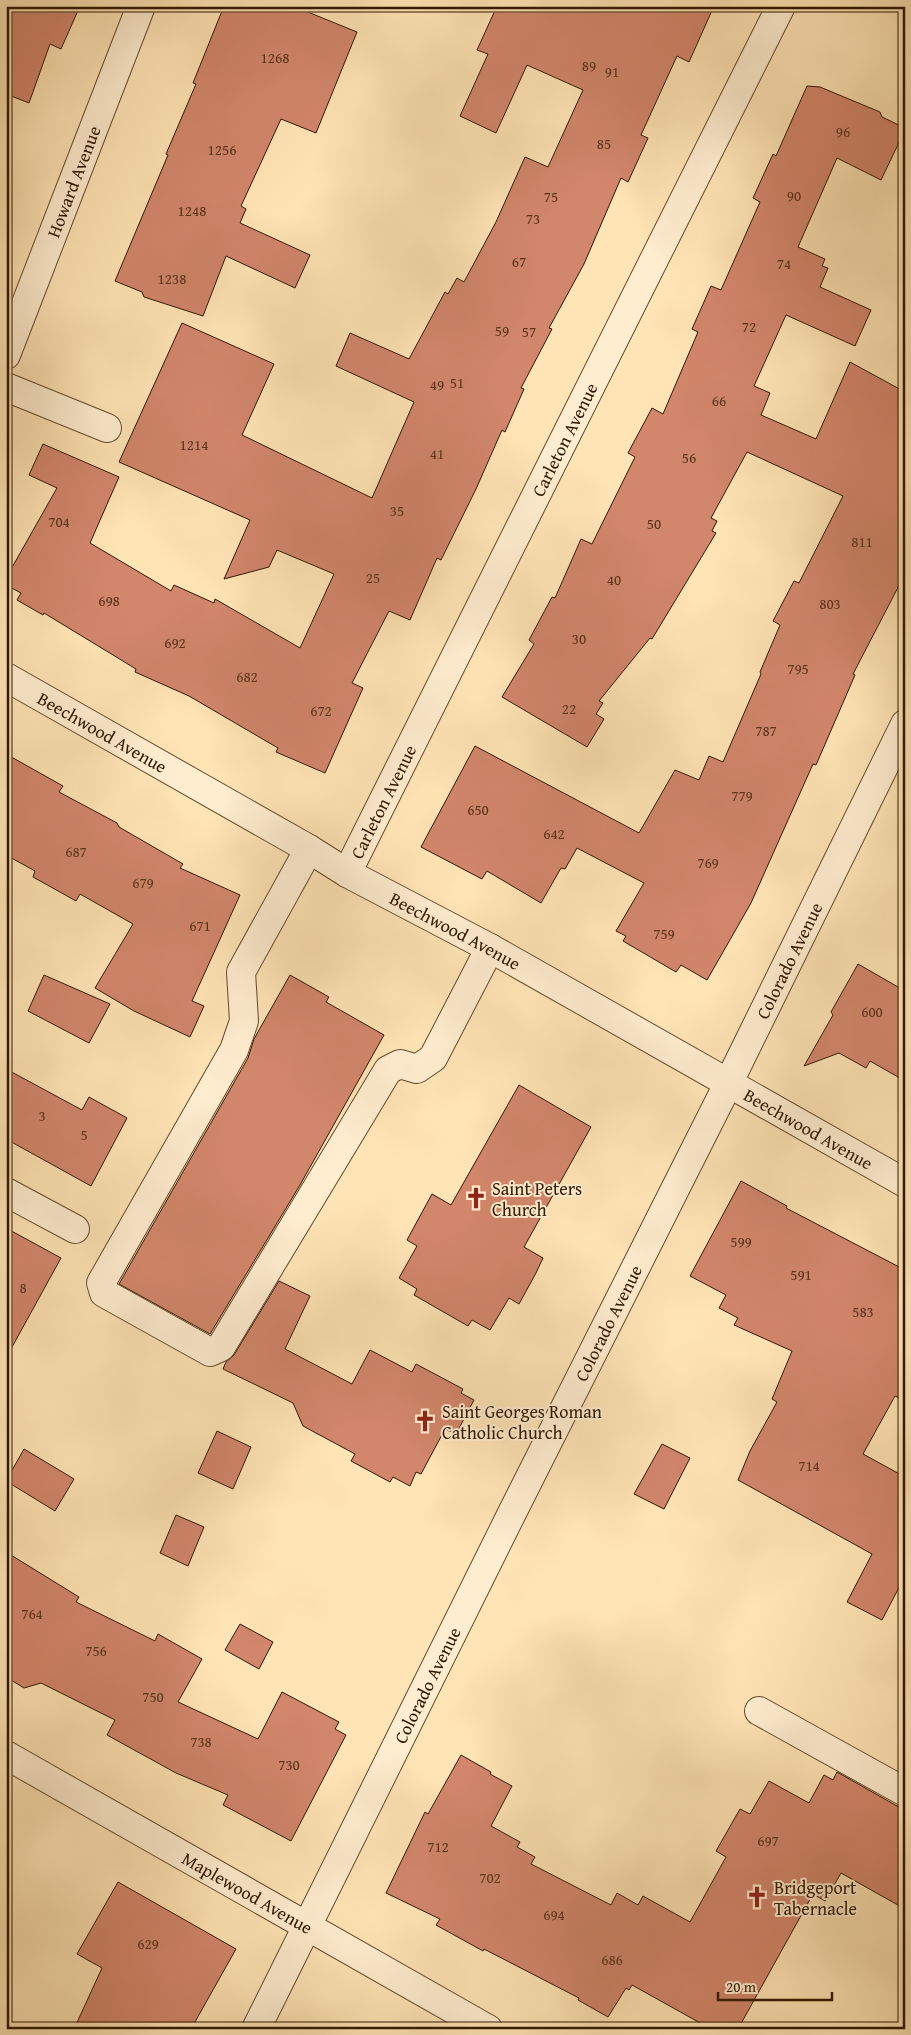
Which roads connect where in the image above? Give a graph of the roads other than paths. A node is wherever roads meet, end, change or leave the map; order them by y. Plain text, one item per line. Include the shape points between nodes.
1 (141, 6) edge
2 (781, 6) edge
3 (6, 355) edge
4 (6, 387) edge
5 (107, 428) dead end
6 (6, 677) edge
7 (905, 724) edge
8 (309, 848) junction
9 (347, 873) junction
10 (490, 948) junction
11 (728, 1084) junction
12 (905, 1183) edge
13 (6, 1192) edge
14 (75, 1228) dead end
15 (759, 1711) dead end
16 (6, 1755) edge
17 (905, 1792) edge
18 (307, 1927) junction
19 (256, 2029) edge
20 (488, 2029) edge

1 - 3 street, Howard Avenue
2 - 9 street, Carleton Avenue
4 - 5 street
6 - 8 street, Beechwood Avenue
7 - 11 street, Colorado Avenue
8 - 9 street, Beechwood Avenue
8 - 10 street via 241,972 244,1021 234,1050 101,1283 104,1293 210,1352 221,1347 388,1070 400,1064 417,1069 433,1058
9 - 10 street, Beechwood Avenue
10 - 11 street, Beechwood Avenue
11 - 12 street, Beechwood Avenue
11 - 18 street, Colorado Avenue
13 - 14 street
15 - 17 street
16 - 18 street, Maplewood Avenue
18 - 19 street, Colorado Avenue
18 - 20 street, Maplewood Avenue

